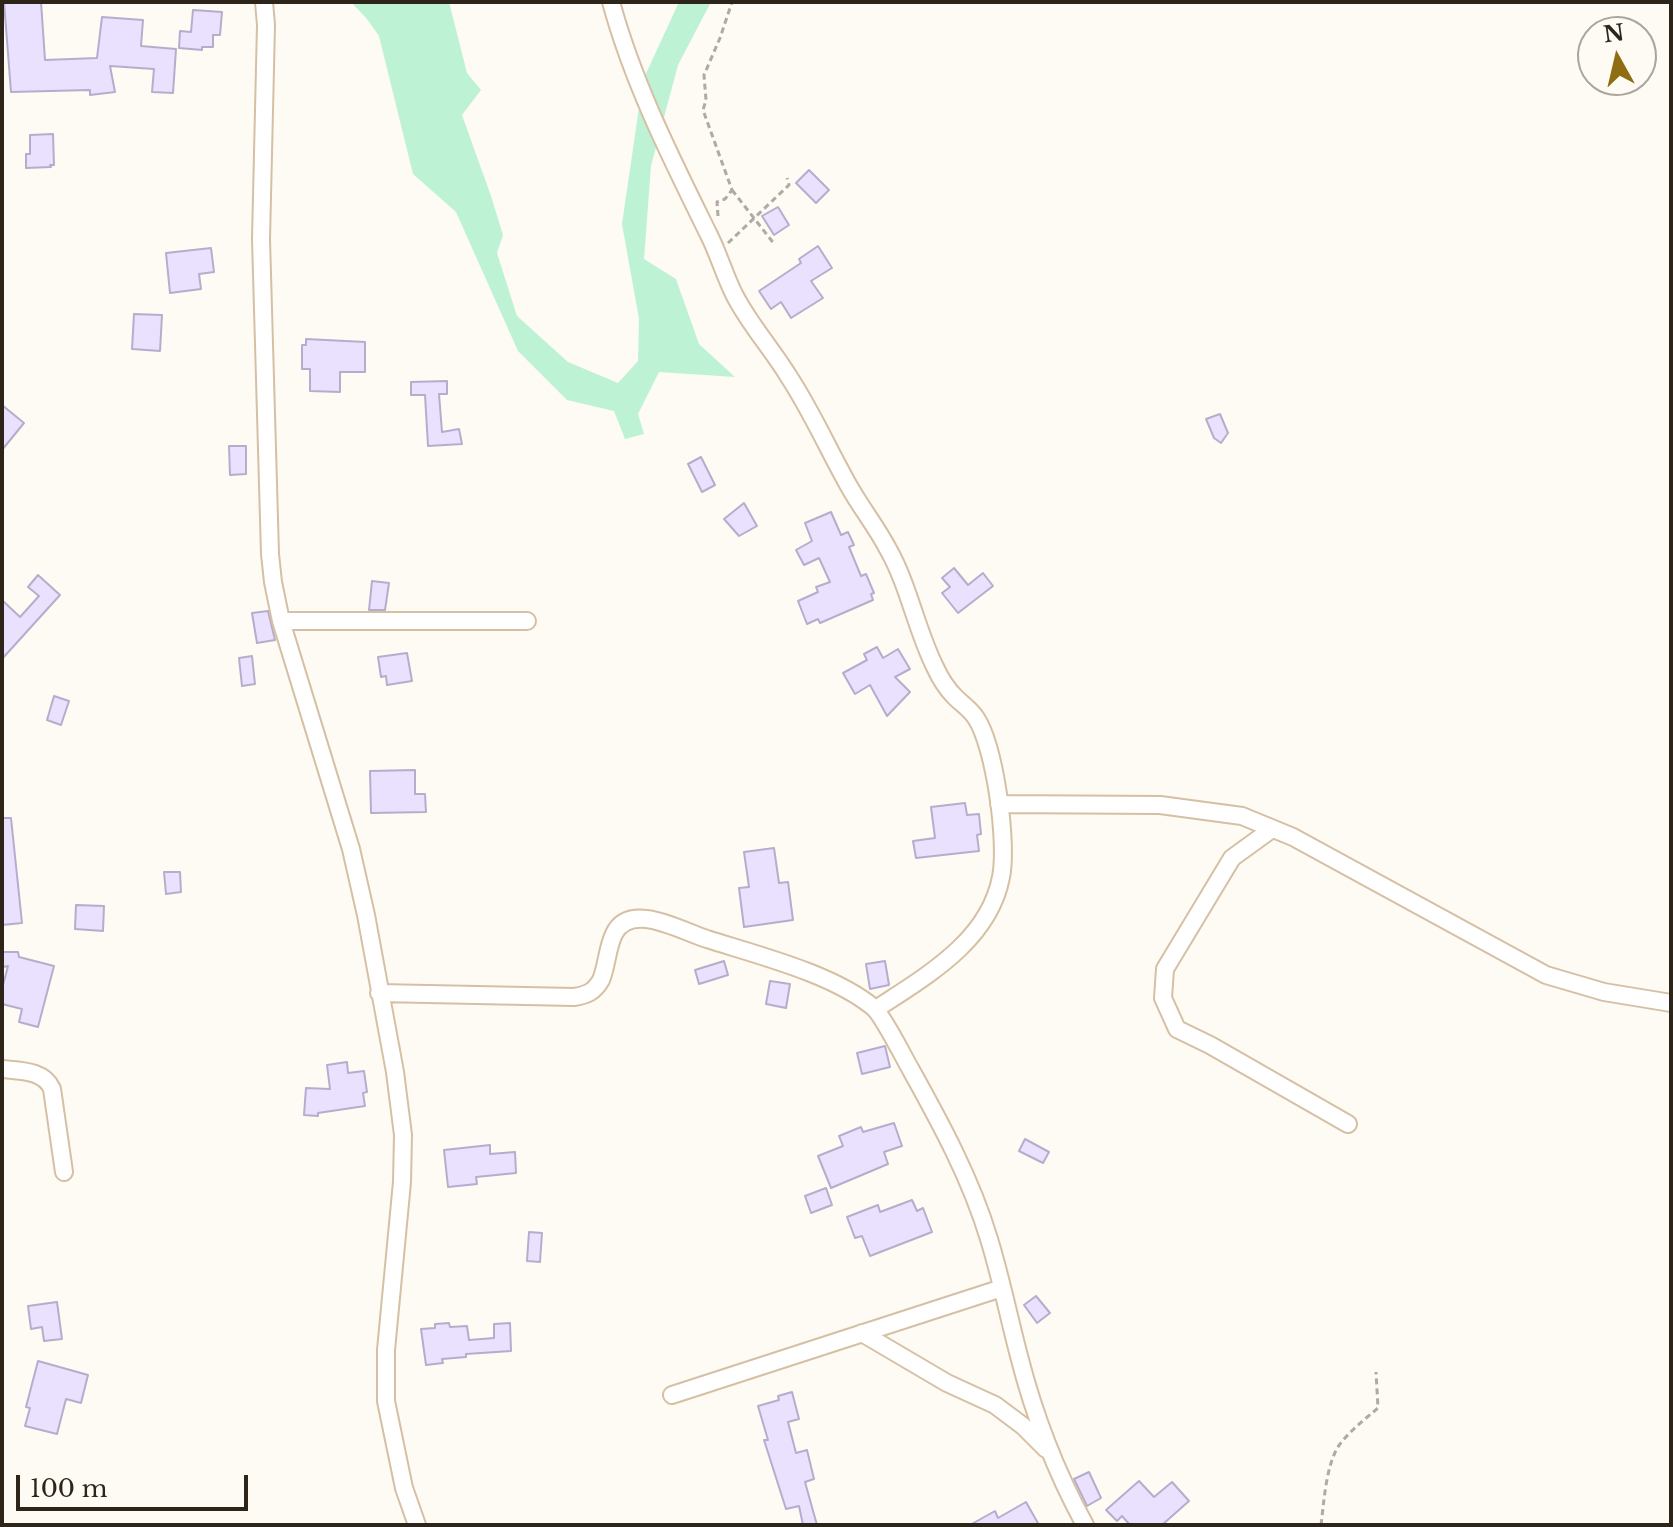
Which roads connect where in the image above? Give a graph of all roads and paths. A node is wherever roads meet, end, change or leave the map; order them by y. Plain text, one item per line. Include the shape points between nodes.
1 (264, 2) edge
2 (611, 2) edge
3 (732, 2) edge
4 (787, 178) dead end
5 (732, 190) junction
6 (753, 218) junction
7 (775, 245) dead end
8 (717, 252) junction
9 (281, 621) junction
10 (527, 621) dead end
11 (999, 804) junction
12 (1272, 829) junction
13 (379, 993) junction
14 (1671, 1003) edge
15 (876, 1009) junction
16 (2, 1069) edge
17 (1348, 1124) dead end
18 (64, 1172) dead end
19 (1002, 1288) junction
20 (862, 1333) junction
21 (1376, 1372) dead end
22 (672, 1395) dead end
23 (1051, 1455) junction
24 (417, 1525) edge
25 (1085, 1525) edge
26 (1321, 1525) edge

1 - 9 street via 261,239 270,554
2 - 8 street via 629,61
3 - 5 path via 704,75 703,110
4 - 6 path via 789,185
5 - 6 path
5 - 8 path via 717,202
6 - 7 path
6 - 8 path
8 - 11 street via 734,295 813,416 890,552 943,683 984,731
9 - 10 street
9 - 13 street via 351,849
11 - 12 street via 1160,805 1242,816
11 - 15 street via 1002,877 984,922 930,973
12 - 14 street via 1546,975
12 - 17 street via 1232,858 1165,969 1163,998 1177,1029
13 - 15 street via 586,995 601,980 614,932 643,918 798,968
13 - 24 street via 403,1135 386,1401
15 - 19 street via 967,1176
16 - 18 street via 49,1082
19 - 20 street
19 - 23 street
20 - 22 street
20 - 23 street via 995,1405
21 - 26 path via 1378,1408 1339,1446
23 - 25 street

